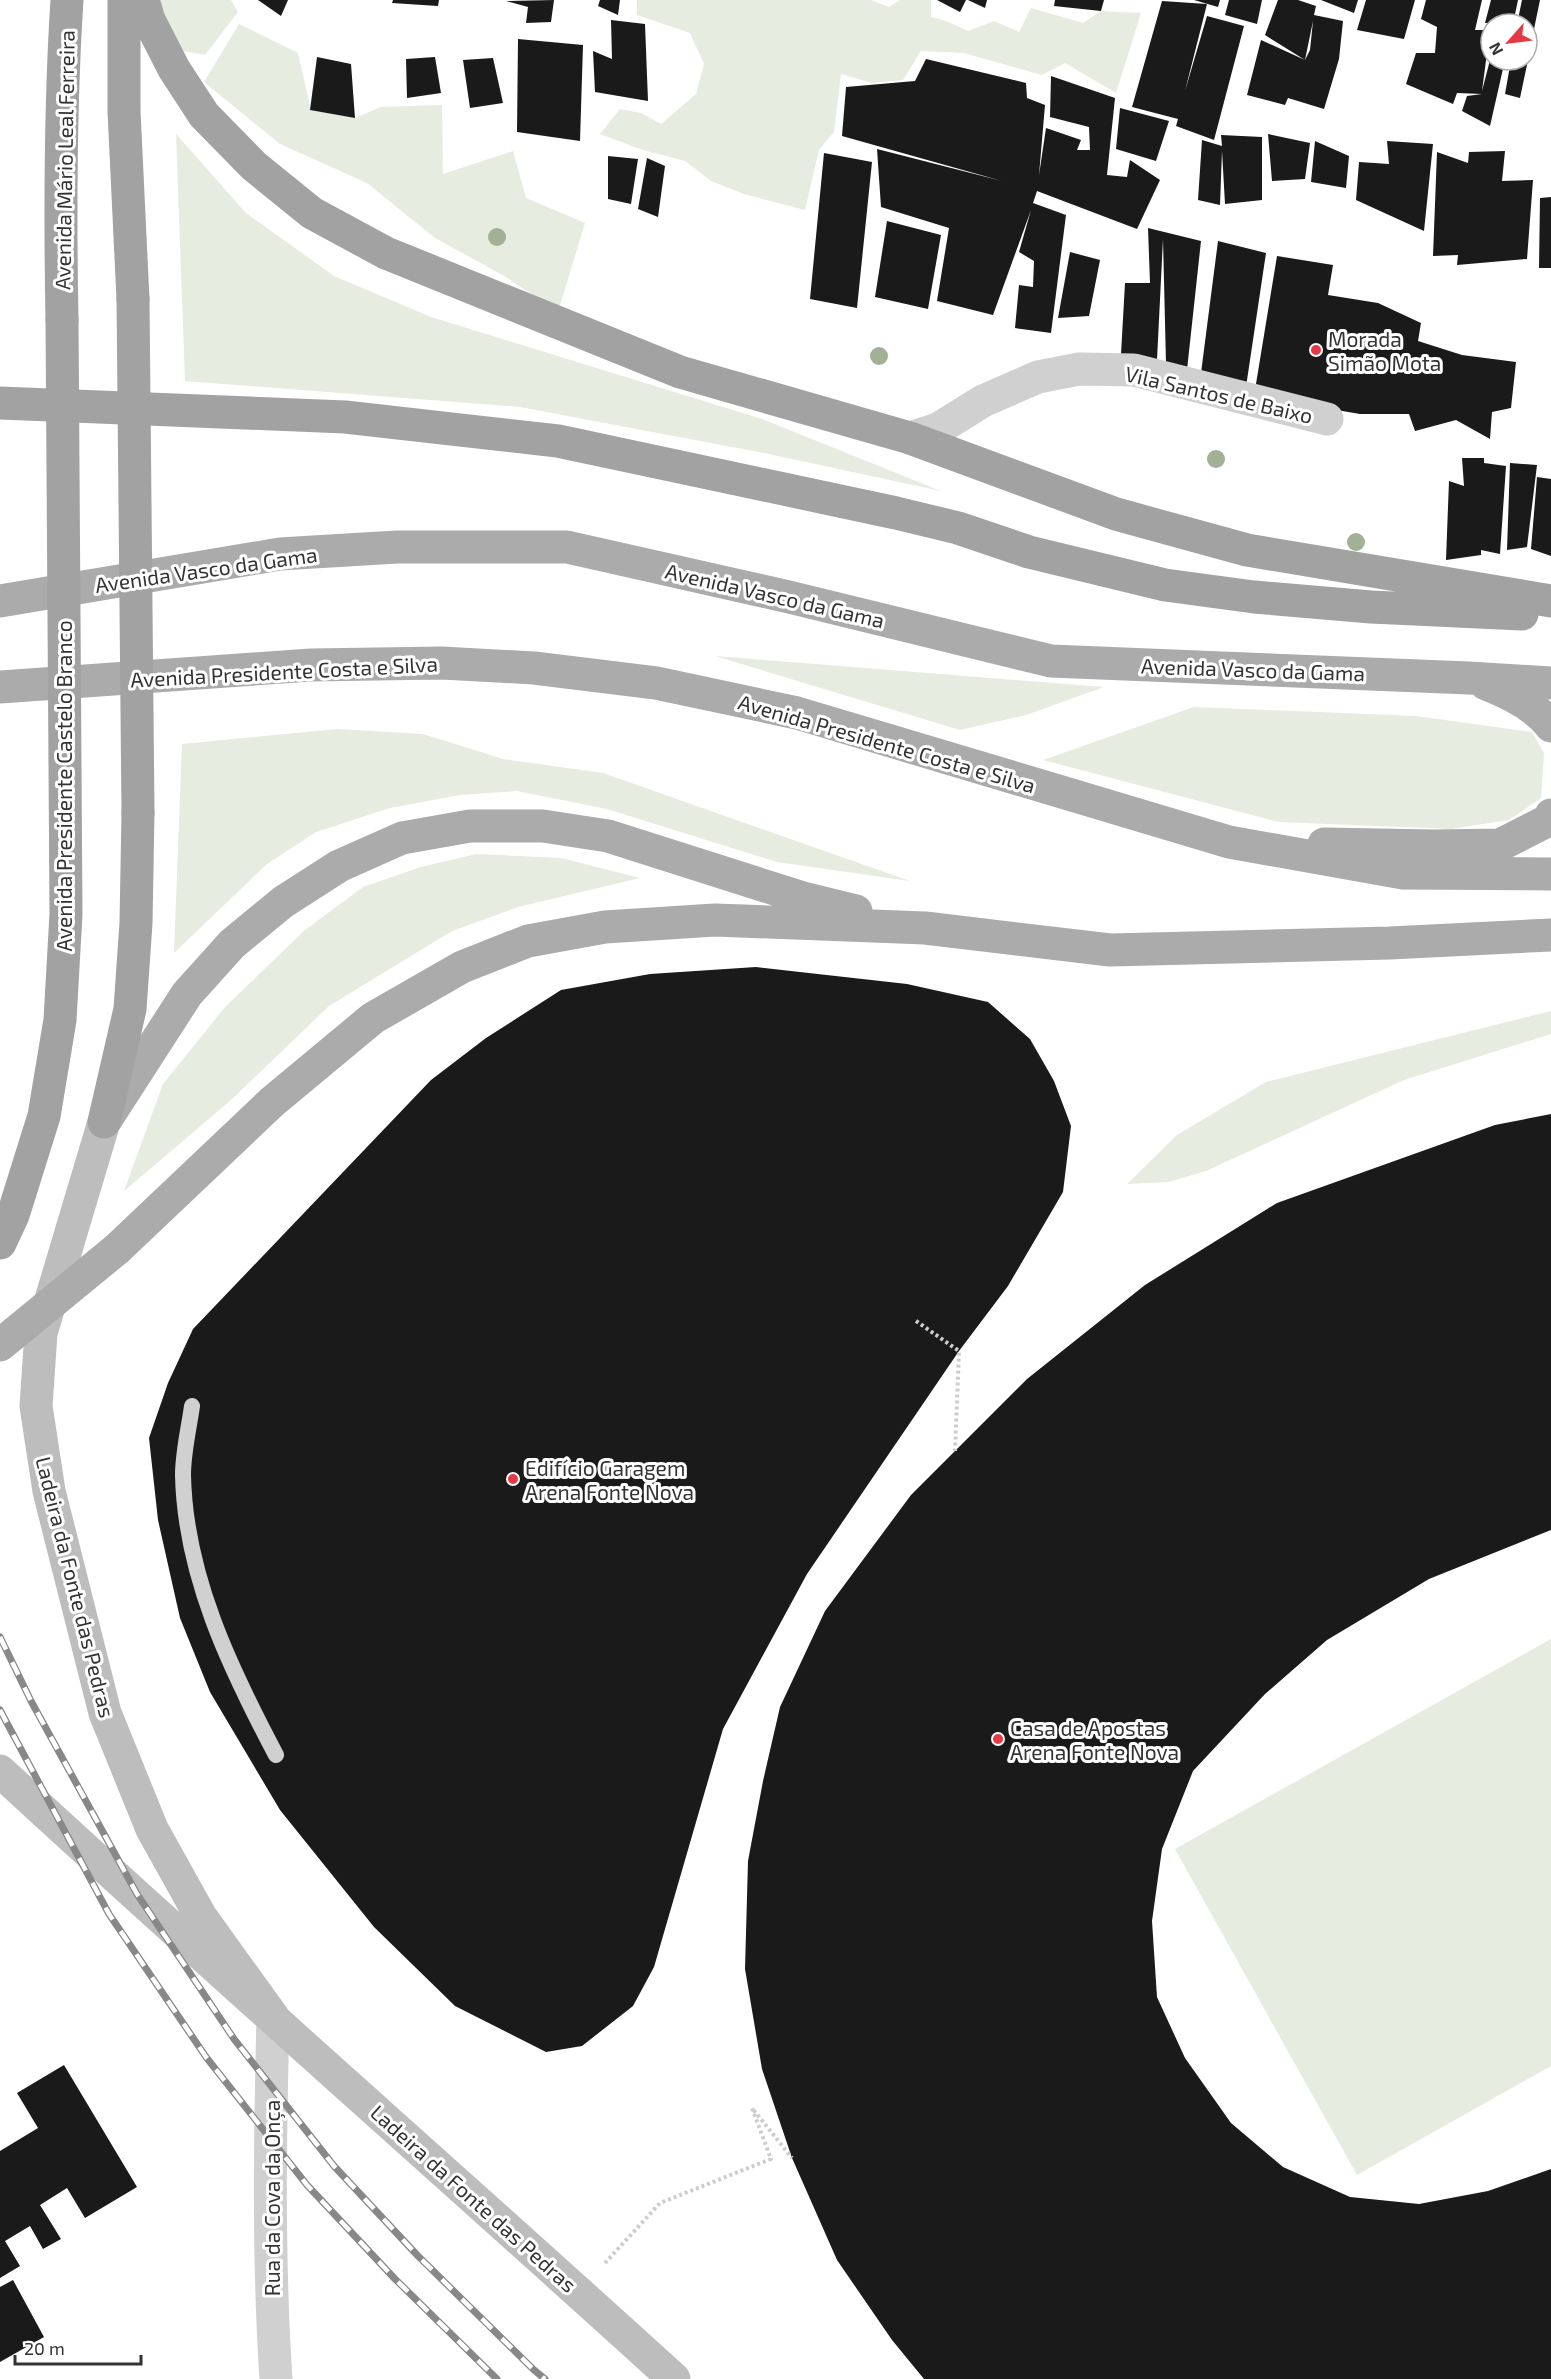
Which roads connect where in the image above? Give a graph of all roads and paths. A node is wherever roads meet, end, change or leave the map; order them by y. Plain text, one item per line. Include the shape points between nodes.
1 (67, 0) edge
2 (124, 0) edge
3 (143, 0) edge
4 (62, 320) joint
5 (0, 403) edge
6 (1327, 419) dead end
7 (910, 438) junction
8 (0, 601) edge
9 (1551, 601) edge
10 (1551, 615) edge
11 (1469, 678) junction
12 (1551, 683) edge
13 (0, 687) edge
14 (1551, 726) edge
15 (1551, 815) edge
16 (1229, 842) junction
17 (1551, 874) edge
18 (924, 928) junction
19 (1551, 935) edge
20 (104, 1122) junction
21 (0, 1243) edge
22 (916, 1321) dead end
23 (0, 1345) edge
24 (192, 1406) dead end
25 (955, 1450) dead end
26 (276, 1755) dead end
27 (0, 1771) edge
28 (273, 2017) junction
29 (792, 2158) dead end
30 (605, 2263) dead end
31 (276, 2379) edge
32 (674, 2379) edge

1 - 4 highway, Avenida Mário Leal Ferreira via 60,185
2 - 20 highway, bridge via 124,111 133,299 138,813 130,1009
3 - 7 highway via 174,69 204,114 254,166 312,213 386,253 680,372
4 - 21 highway, Avenida Presidente Castelo Branco, bridge via 66,914 60,1020 44,1116 13,1215
5 - 10 highway via 345,417 558,441 907,515 1029,552 1165,585 1371,607
6 - 7 street, Vila Santos de Baixo via 1134,370 1078,369 1038,377 983,402 938,429
7 - 9 highway via 1116,514 1247,550
8 - 11 main road, Avenida Vasco da Gama via 280,554 397,547 567,547 1051,661
11 - 12 main road, Avenida Vasco da Gama
11 - 14 main road via 1506,692 1544,716
13 - 16 main road, Avenida Presidente Costa e Silva via 311,665 442,663 534,668 656,683 797,713
15 - 16 main road via 1549,820 1500,845
16 - 17 main road, Avenida Presidente Costa e Silva via 1395,873
18 - 19 main road via 1110,950
18 - 20 main road via 803,898 608,836 543,826 470,826 402,838 339,866 283,902 232,944 187,994
18 - 23 main road, bridge via 715,920 605,927 528,941 462,967 373,1018 312,1067 117,1249
20 - 28 main road, Ladeira da Fonte das Pedras via 41,1333 36,1406 49,1491 105,1713 152,1829 201,1917
22 - 25 path via 959,1351
24 - 26 lane via 183,1472 186,1519 199,1581 234,1673
27 - 28 main road, Ladeira da Fonte das Pedras
28 - 31 street, Rua da Cova da Onça via 270,2292
28 - 32 main road, Ladeira da Fonte das Pedras
29 - 30 path via 752,2108 771,2159 660,2202

